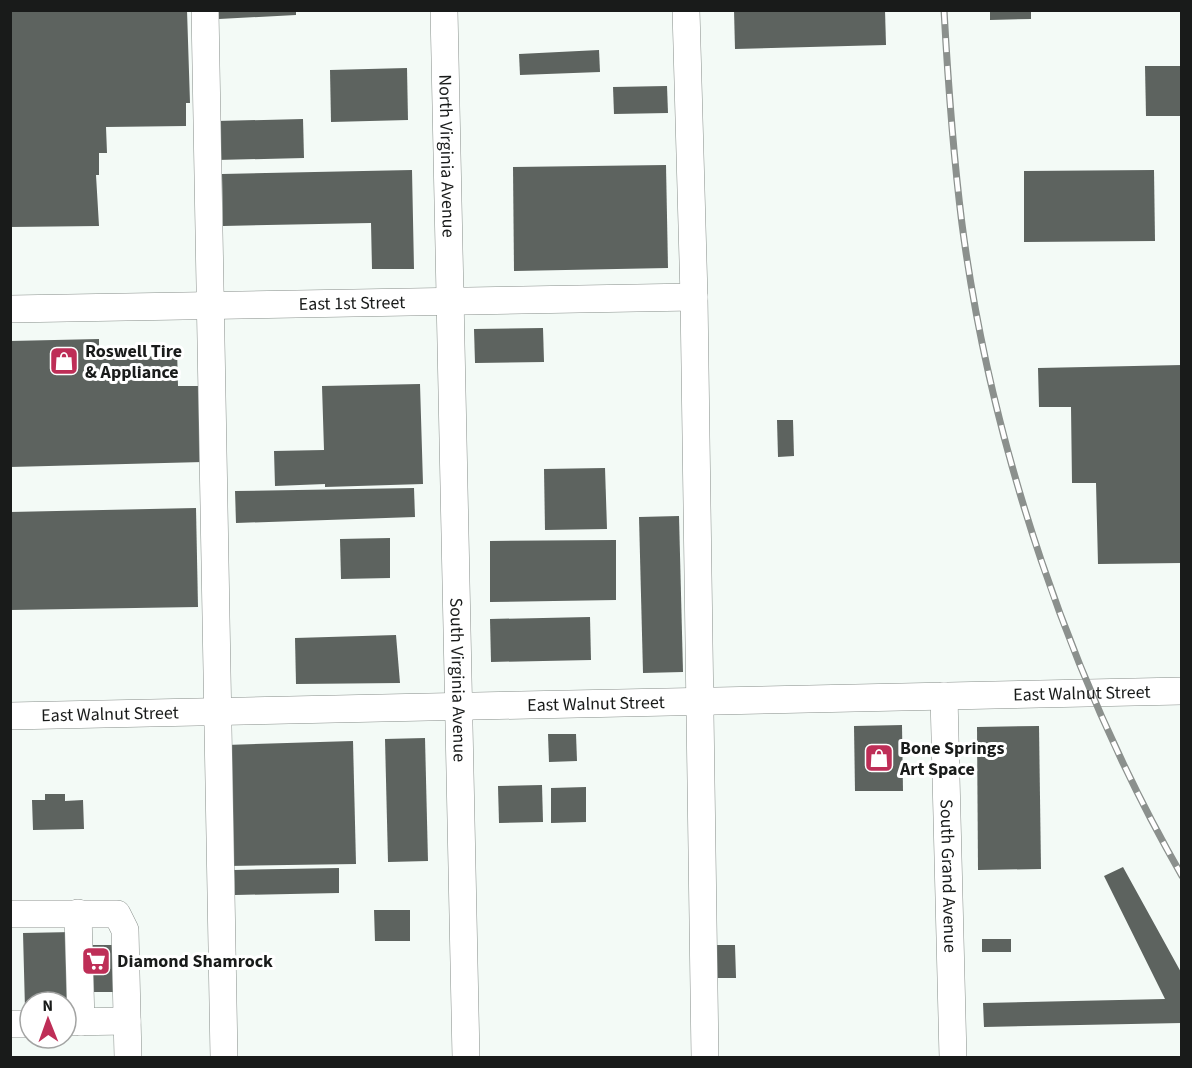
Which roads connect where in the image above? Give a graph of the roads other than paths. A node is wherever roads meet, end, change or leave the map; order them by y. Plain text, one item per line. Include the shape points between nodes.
1 (205, 10) edge
2 (444, 10) edge
3 (686, 10) edge
4 (694, 297) junction
5 (451, 302) junction
6 (212, 306) junction
7 (10, 309) edge
8 (1182, 691) edge
9 (944, 696) junction
10 (699, 701) junction
11 (459, 706) junction
12 (218, 711) junction
13 (10, 716) edge
14 (78, 913) junction
15 (10, 914) edge
16 (75, 990) edge
17 (127, 1021) junction
18 (78, 1022) edge
19 (128, 1058) edge
20 (224, 1058) edge
21 (466, 1058) edge
22 (705, 1058) edge
23 (953, 1058) edge

1 - 6 street
2 - 5 street, North Virginia Avenue
3 - 4 street
4 - 5 street, East 1st Street
4 - 10 street
5 - 6 street, East 1st Street
5 - 11 street, South Virginia Avenue
6 - 7 street, East 1st Street
6 - 12 street
8 - 9 street, East Walnut Street
9 - 10 street, East Walnut Street
9 - 23 street, South Grand Avenue
10 - 11 street, East Walnut Street
10 - 22 street
11 - 12 street, East Walnut Street
11 - 21 street, South Virginia Avenue
12 - 13 street, East Walnut Street
12 - 20 street
14 - 15 street
14 - 16 street
14 - 17 street via 111,912 122,920
17 - 18 street
17 - 19 street

